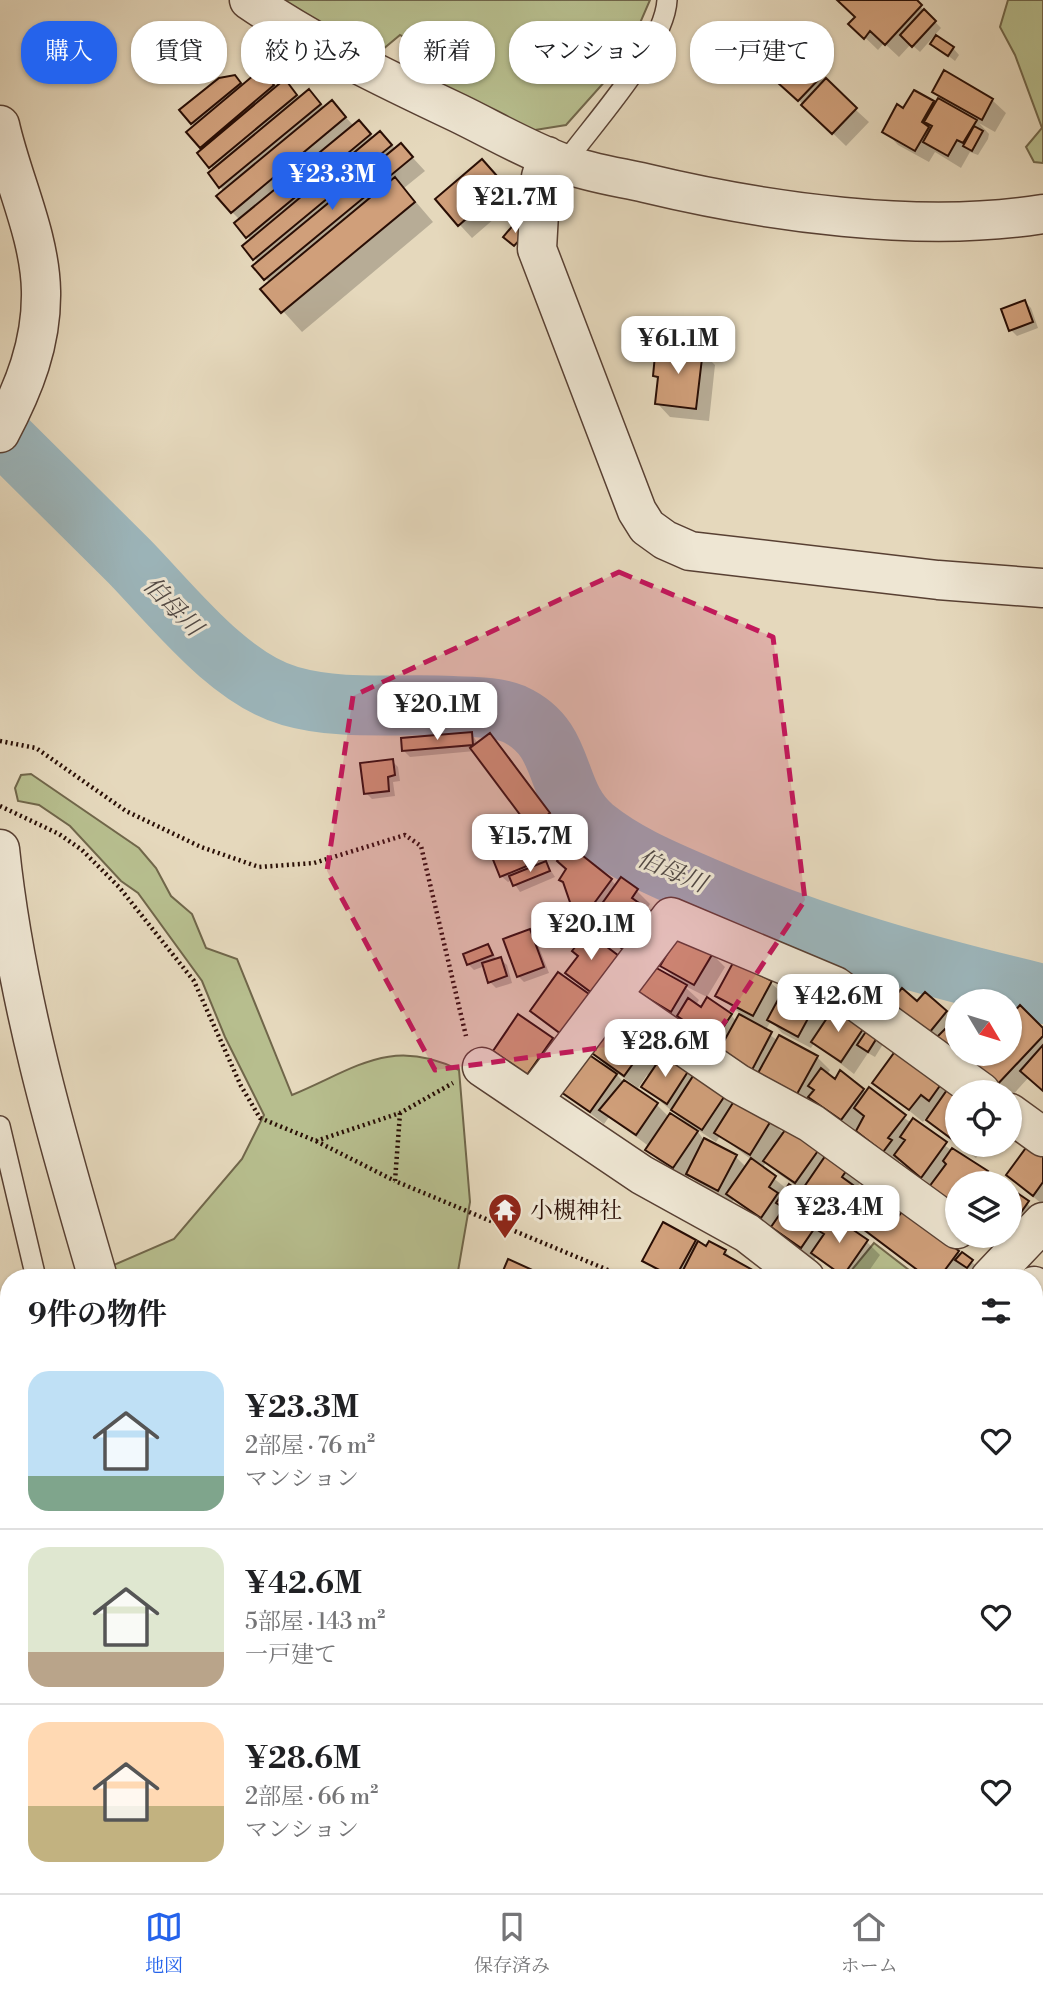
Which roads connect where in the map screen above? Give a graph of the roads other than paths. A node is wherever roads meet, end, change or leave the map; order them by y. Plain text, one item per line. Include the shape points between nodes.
1 (249, 0) edge
2 (667, 0) edge
3 (0, 125) edge
4 (556, 160) junction
5 (1043, 214) edge
6 (0, 433) edge
7 (1043, 588) edge
8 (0, 849) edge
9 (612, 997) junction
10 (482, 1067) road end
11 (964, 1080) edge
12 (534, 1100) junction
13 (1022, 1122) edge
14 (0, 1126) edge
15 (1043, 1137) edge
16 (945, 1220) edge
17 (1043, 1222) edge
18 (978, 1248) edge
19 (35, 1269) edge
20 (95, 1269) edge
21 (793, 1269) edge
22 (1000, 1269) edge
23 (1007, 1269) edge

1 - 4 street via 350,60
2 - 4 lane via 645,56
3 - 6 street via 32,236 41,290 36,346 22,392
4 - 5 street via 725,202 916,222 999,221
4 - 7 street via 541,177 537,249 623,480 647,527 690,551
8 - 20 street via 6,908 57,1138
9 - 11 street via 671,917 835,986
9 - 12 street
9 - 16 street via 737,1083 811,1123
10 - 12 street
12 - 21 street via 642,1175 747,1233
13 - 15 street
14 - 19 lane
17 - 23 street
18 - 22 street

